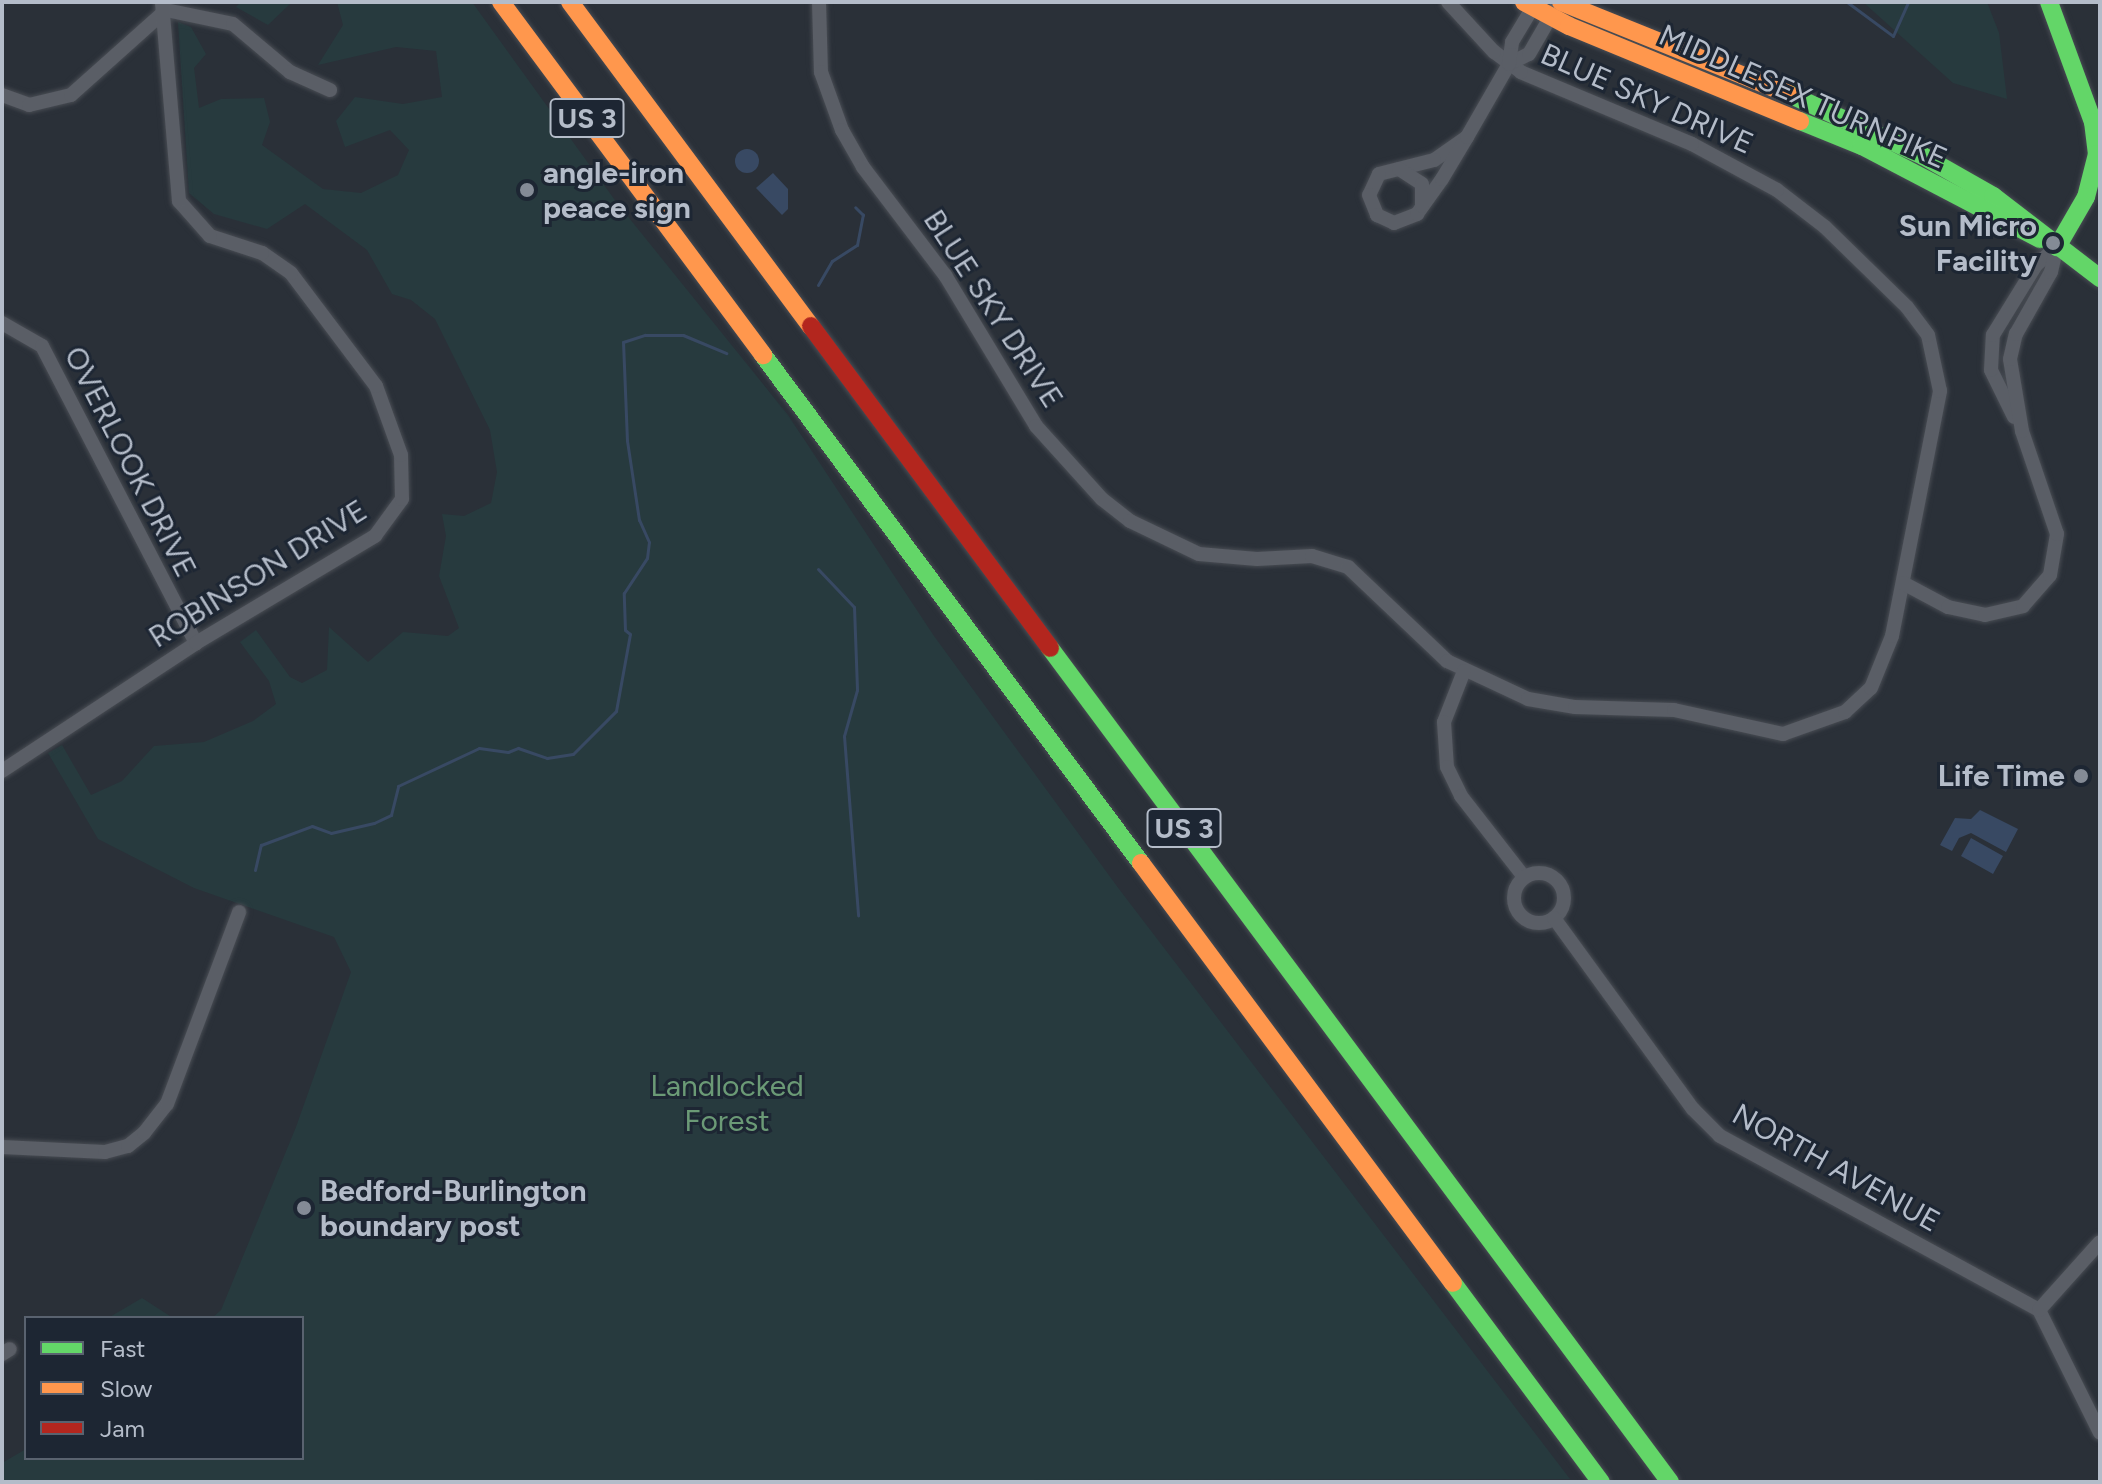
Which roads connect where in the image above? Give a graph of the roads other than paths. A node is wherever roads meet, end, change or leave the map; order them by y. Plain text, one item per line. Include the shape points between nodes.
1 (501, 2) edge
2 (570, 2) edge
3 (819, 2) edge
4 (1448, 2) edge
5 (2049, 2) edge
6 (1531, 4) edge
7 (164, 6) edge
8 (1557, 7) edge
9 (1509, 64) junction
10 (330, 90) dead end
11 (2, 95) edge
12 (1467, 137) junction
13 (1394, 168) junction
14 (1417, 214) junction
15 (2057, 247) junction
16 (2100, 278) edge
17 (2, 323) edge
18 (2022, 431) junction
19 (1903, 583) junction
20 (196, 643) junction
21 (1464, 671) junction
22 (2, 771) edge
23 (1524, 877) junction
24 (239, 912) dead end
25 (1554, 918) junction
26 (2, 1147) edge
27 (2100, 1242) edge
28 (2039, 1310) junction
29 (2100, 1433) edge
30 (1601, 1482) edge
31 (1670, 1482) edge

1 - 30 main road, US 3
2 - 31 main road, US 3
3 - 21 street, BLUE SKY DRIVE via 821,72 842,130 945,275 1012,393 1102,499 1130,521 1199,554 1312,556 1348,567 1423,643
4 - 9 street, BLUE SKY DRIVE
5 - 15 main road via 2093,122 2097,154 2086,197
6 - 8 main road, MIDDLESEX TURNPIKE
6 - 9 street, BLUE SKY DRIVE via 1512,42
7 - 10 street via 233,24 290,72
7 - 11 street via 71,95 29,105
7 - 20 street, ROBINSON DRIVE via 179,201 210,236 262,253 291,273 376,386 404,473 397,511 375,536
8 - 9 street, BLUE SKY DRIVE via 1529,54
8 - 15 main road, MIDDLESEX TURNPIKE via 1862,146
9 - 12 street, BLUE SKY DRIVE
9 - 19 street, BLUE SKY DRIVE via 1751,173 1825,227 1919,320 1936,355 1940,391
12 - 13 street, BLUE SKY DRIVE via 1434,160
12 - 14 street, BLUE SKY DRIVE
13 - 14 street via 1409,171 1422,184 1424,200
13 - 14 street via 1373,181 1373,210 1394,223
15 - 16 main road, MIDDLESEX TURNPIKE
15 - 18 street via 2051,272 2012,346 2011,385
15 - 18 street via 2036,265 2003,314 1991,346 1995,381
17 - 20 street, OVERLOOK DRIVE via 42,346
18 - 19 street via 2057,534 2055,562 2043,588 2023,606 1985,615 1948,607
19 - 21 street, BLUE SKY DRIVE via 1889,652 1871,688 1845,712 1803,730 1766,732 1674,710 1575,707 1528,699
20 - 22 street, ROBINSON DRIVE
21 - 23 street via 1444,722 1447,767 1461,796
23 - 25 street via 1543,873 1560,882 1564,904
23 - 25 street via 1513,897 1521,916 1536,923
24 - 26 street via 167,1104 144,1133 128,1146 105,1152
25 - 28 street, NORTH AVENUE via 1693,1109 1720,1136
27 - 28 street
28 - 29 street

